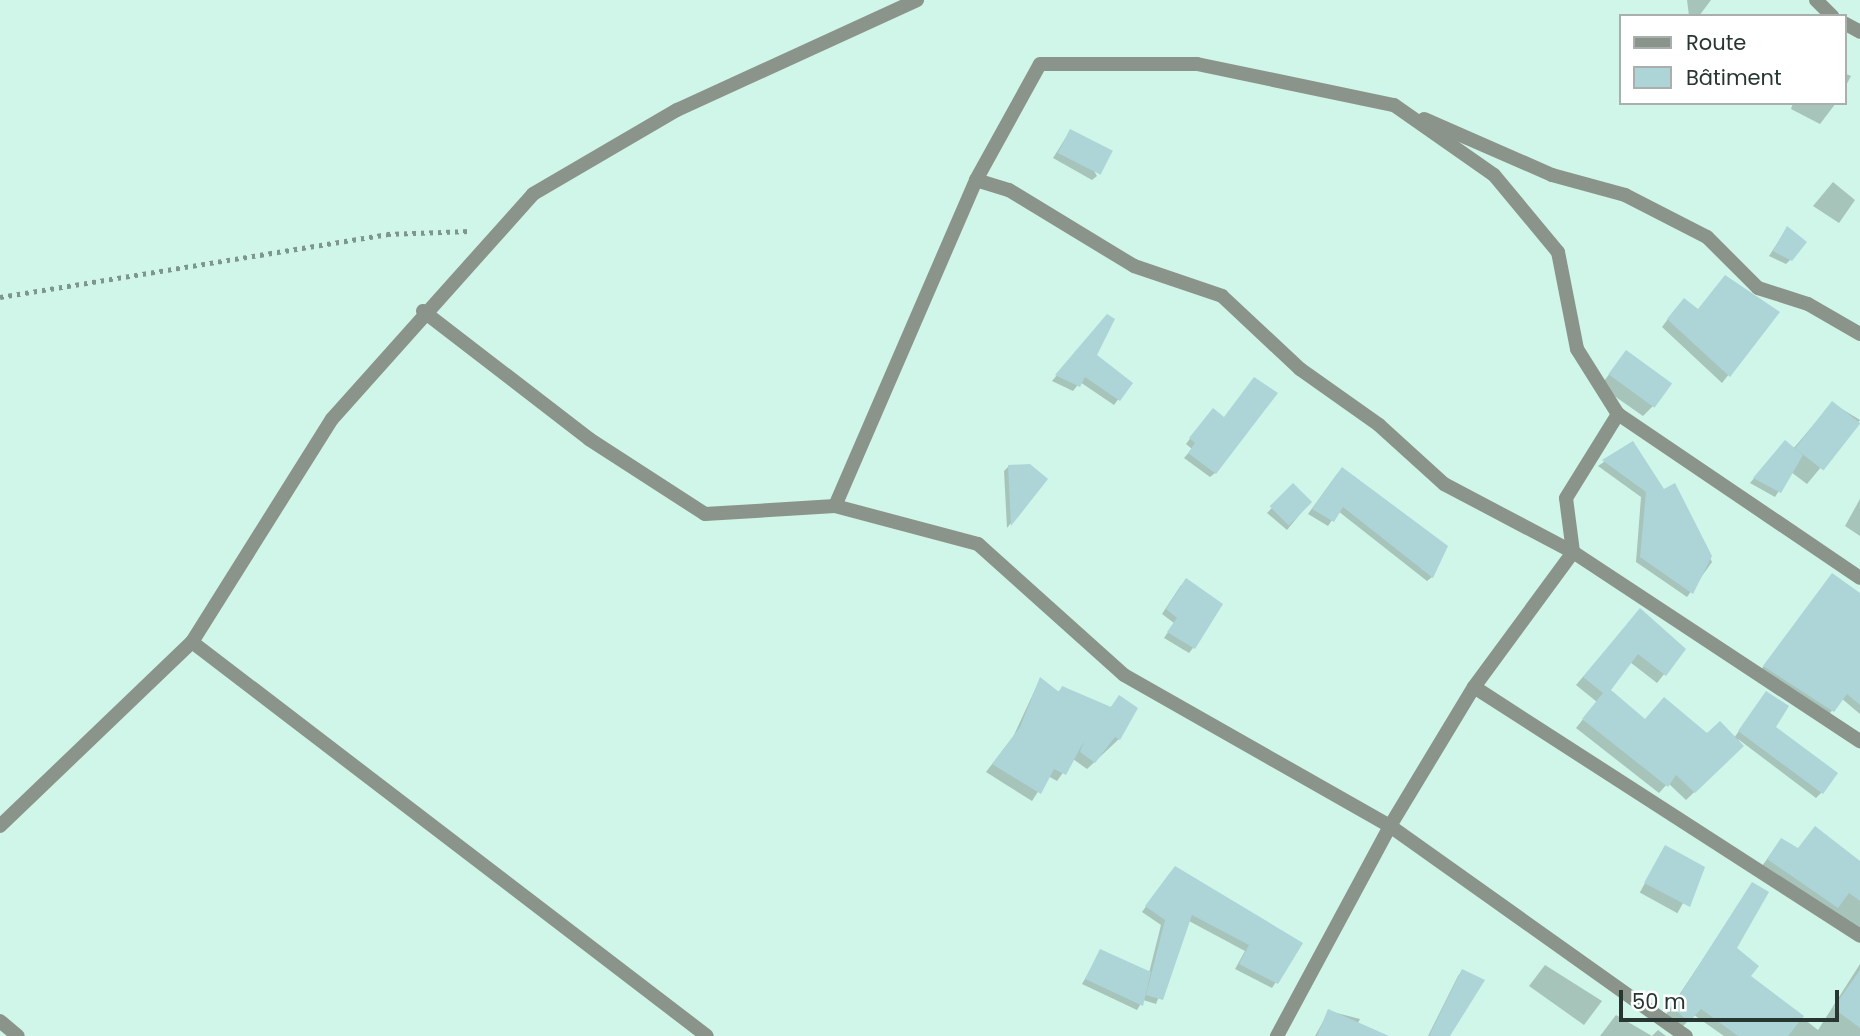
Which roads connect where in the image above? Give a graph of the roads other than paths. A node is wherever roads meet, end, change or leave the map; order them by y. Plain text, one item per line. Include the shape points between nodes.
1 (917, 0) edge
2 (1816, 0) edge
3 (1830, 14) edge
4 (1394, 105) junction
5 (976, 180) junction
6 (423, 311) junction
7 (1860, 334) edge
8 (1618, 414) junction
9 (835, 506) junction
10 (1573, 552) junction
11 (1860, 578) edge
12 (192, 642) junction
13 (1474, 687) junction
14 (1860, 741) edge
15 (0, 826) edge
16 (1390, 826) junction
17 (1860, 936) edge
18 (0, 1021) edge
19 (18, 1036) edge
20 (707, 1036) edge
21 (1278, 1036) edge
22 (1686, 1036) edge

1 - 6 street via 677,110 533,194
2 - 3 street
4 - 5 street via 1197,64 1040,64
4 - 7 street via 1552,175 1625,195 1707,237 1758,288 1808,304
4 - 8 street via 1493,174 1558,252 1577,349
5 - 9 street
5 - 10 street via 1009,190 1134,266 1223,296 1300,369 1379,425 1444,484
6 - 9 street via 589,439 705,514
6 - 12 street via 332,419
8 - 10 street via 1566,498
8 - 11 street
9 - 16 street via 978,544 1125,676
10 - 13 street
10 - 14 street
12 - 15 street
12 - 20 street
13 - 16 street
13 - 17 street
16 - 21 street
16 - 22 street
18 - 19 street

